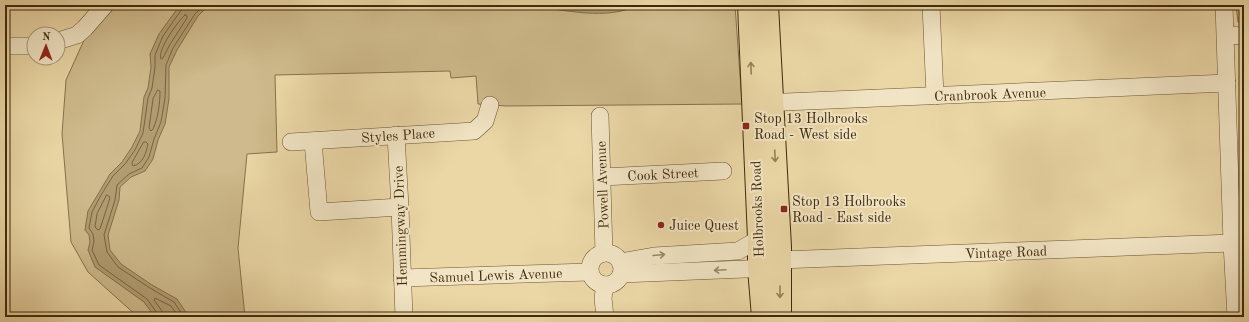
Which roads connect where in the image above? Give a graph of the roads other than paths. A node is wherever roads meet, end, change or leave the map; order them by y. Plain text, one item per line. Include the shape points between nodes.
1 (105, 5) edge
2 (749, 5) edge
3 (767, 5) edge
4 (931, 5) edge
5 (1224, 5) edge
6 (1226, 35) junction
7 (1244, 36) edge
8 (66, 38) edge
9 (5, 46) edge
10 (26, 46) edge
11 (1227, 84) junction
12 (935, 96) junction
13 (763, 103) junction
14 (490, 105) dead end
15 (600, 116) dead end
16 (396, 135) junction
17 (313, 141) junction
18 (291, 142) dead end
19 (723, 171) dead end
20 (602, 177) junction
21 (400, 207) junction
22 (759, 239) junction
23 (1232, 243) junction
24 (604, 253) junction
25 (780, 264) junction
26 (621, 268) junction
27 (759, 268) junction
28 (590, 272) junction
29 (402, 278) junction
30 (605, 285) junction
31 (404, 317) edge
32 (605, 317) edge
33 (762, 317) edge
34 (780, 317) edge
35 (1236, 317) edge

1 - 8 street via 77,35
13 -> 2 main road, Holbrooks Road
3 - 13 main road, Holbrooks Road
4 - 12 street
5 - 6 street
6 - 7 street
6 - 11 street
9 - 10 street
11 - 12 street, Cranbrook Avenue
11 - 23 street
12 - 13 street, Cranbrook Avenue
13 - 22 main road, Holbrooks Road
13 -> 25 main road, Holbrooks Road
14 - 16 street, Styles Place via 485,121 474,131
15 - 20 street, Powell Avenue
16 - 17 street, Styles Place
16 - 21 street, Hemmingway Drive
17 - 18 street, Styles Place
17 - 21 street via 319,212
19 - 20 street, Cook Street
20 - 24 street, Powell Avenue
21 - 29 street, Hemmingway Drive
26 -> 22 street via 654,256 738,251
22 - 27 main road, Holbrooks Road
23 - 25 street, Vintage Road
23 - 35 street
24 - 26 street via 613,255
24 - 28 street via 591,261
25 - 27 street
25 -> 34 main road, Holbrooks Road
27 -> 26 street
26 - 30 street via 615,283
27 - 33 main road, Holbrooks Road
28 - 29 street, Samuel Lewis Avenue
28 - 30 street via 595,281
29 - 31 street, Hemmingway Drive
30 - 32 street

